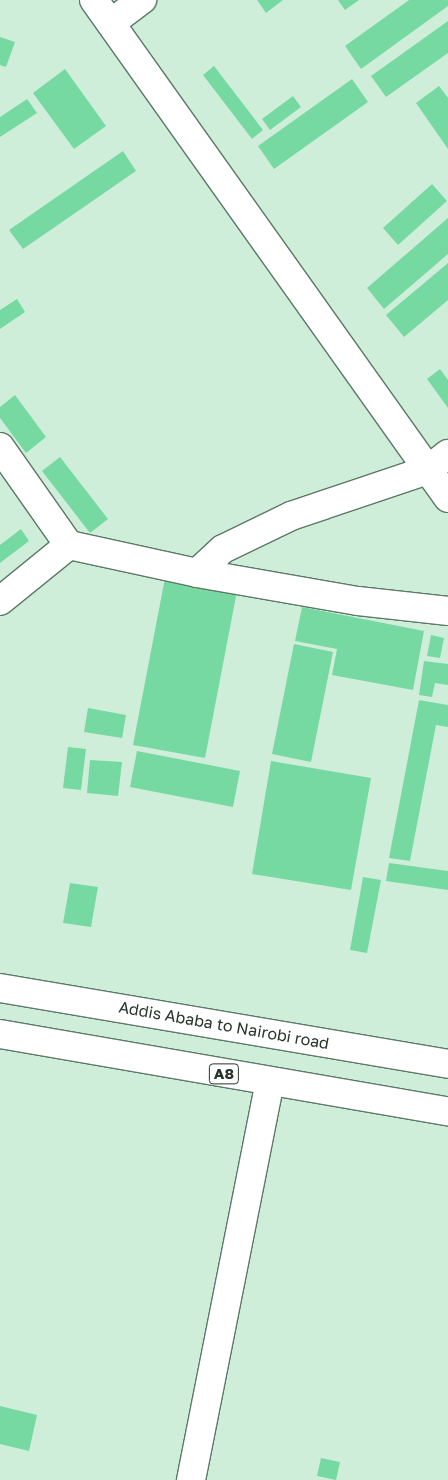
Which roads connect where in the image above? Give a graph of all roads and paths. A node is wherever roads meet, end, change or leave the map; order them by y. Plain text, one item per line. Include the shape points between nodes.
1 (94, 0) edge
2 (142, 0) edge
3 (111, 24) junction
4 (0, 447) edge
5 (438, 462) edge
6 (448, 498) edge
7 (70, 545) junction
8 (197, 573) junction
9 (0, 601) edge
10 (448, 611) edge
11 (0, 988) edge
12 (0, 1034) edge
13 (448, 1064) edge
14 (270, 1082) junction
15 (448, 1111) edge
16 (191, 1480) edge

1 - 3 main road
2 - 3 main road
3 - 5 main road
4 - 7 main road
5 - 6 main road
5 - 8 main road via 291,516 223,549
7 - 8 main road
7 - 9 main road
8 - 10 main road via 398,608
11 - 13 main road, Addis Ababa to Nairobi road
12 - 14 main road, A8
14 - 15 main road, A8
14 - 16 main road

